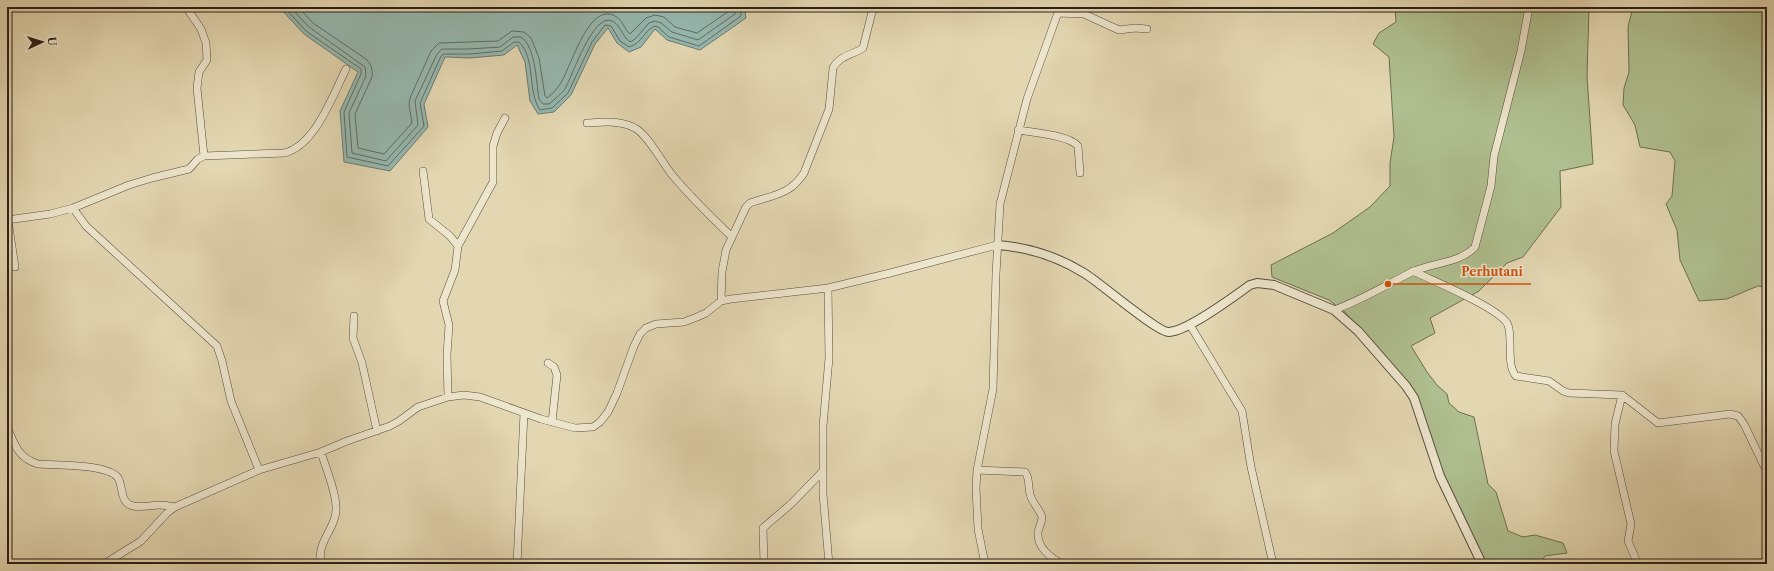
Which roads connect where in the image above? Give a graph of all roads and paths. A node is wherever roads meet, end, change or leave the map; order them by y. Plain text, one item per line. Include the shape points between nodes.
1 (186, 7) edge
2 (876, 7) edge
3 (1529, 7) edge
4 (1059, 10) edge
5 (1147, 29) dead end
6 (346, 69) dead end
7 (505, 118) dead end
8 (586, 123) dead end
9 (1018, 130) junction
10 (204, 156) junction
11 (424, 171) dead end
12 (1080, 173) dead end
13 (73, 208) junction
14 (7, 220) edge
15 (731, 236) junction
16 (997, 245) junction
17 (458, 246) junction
18 (15, 267) dead end
19 (1413, 271) junction
20 (828, 288) junction
21 (721, 301) junction
22 (1334, 310) junction
23 (354, 316) dead end
24 (1190, 325) junction
25 (548, 362) dead end
26 (1622, 395) junction
27 (448, 397) junction
28 (524, 413) junction
29 (552, 422) junction
30 (7, 427) edge
31 (377, 431) junction
32 (322, 452) junction
33 (259, 470) junction
34 (977, 470) junction
35 (823, 471) junction
36 (1767, 472) edge
37 (175, 507) junction
38 (104, 564) edge
39 (322, 564) edge
40 (517, 564) edge
41 (764, 564) edge
42 (829, 564) edge
43 (985, 564) edge
44 (1062, 564) edge
45 (1273, 564) edge
46 (1482, 564) edge
47 (1638, 564) edge

1 - 10 street via 201,29 206,43 207,60 199,72 197,88
2 - 15 street via 872,12 863,48 836,62 833,68 829,109 804,173 790,189 750,203
3 - 19 street via 1521,51 1494,156 1491,186 1475,247 1461,258
4 - 5 street via 1084,14 1119,30
4 - 9 street via 1026,98
6 - 10 street via 318,123 298,148 284,153
7 - 17 street via 496,133 493,146 493,182
8 - 15 street via 615,122 641,132 673,175
9 - 12 street via 1060,137 1075,143 1078,146
9 - 16 street via 1000,204
10 - 13 street via 189,169 129,185
11 - 17 street via 429,219
13 - 14 street
13 - 33 street via 86,226 216,346 231,401
14 - 18 street
15 - 21 street via 722,272
16 - 20 street
16 - 24 street via 1018,248 1062,262 1084,273 1162,331 1168,333
16 - 34 street via 993,389
17 - 27 street via 456,270 443,301 449,325
19 - 22 street via 1369,296
19 - 26 street via 1485,306 1506,320 1510,333 1512,367 1516,376 1549,381 1569,393
20 - 21 street
20 - 35 street via 829,358 823,426
21 - 29 street via 698,317 684,322 656,324 640,334 617,393 600,422 586,428 575,428
22 - 24 street via 1274,285 1257,283 1250,285
22 - 46 street via 1358,331 1414,398 1440,476
23 - 31 street via 353,338 362,363
24 - 45 street via 1242,411 1251,467
25 - 29 street via 554,367 557,375
26 - 36 street via 1658,423 1730,414 1738,416
26 - 47 street via 1615,424 1614,451 1631,524 1628,541
27 - 28 street via 480,397
27 - 31 street via 418,407 399,421
28 - 29 street
28 - 40 street
30 - 37 street via 18,451 30,462 109,471 119,480 128,504
31 - 32 street
32 - 33 street
32 - 39 street via 337,506 334,523 320,552
33 - 37 street
34 - 43 street via 976,509
34 - 44 street via 1025,472 1032,502 1042,517 1038,532 1042,548
35 - 41 street via 763,528
35 - 42 street
37 - 38 street via 141,541

